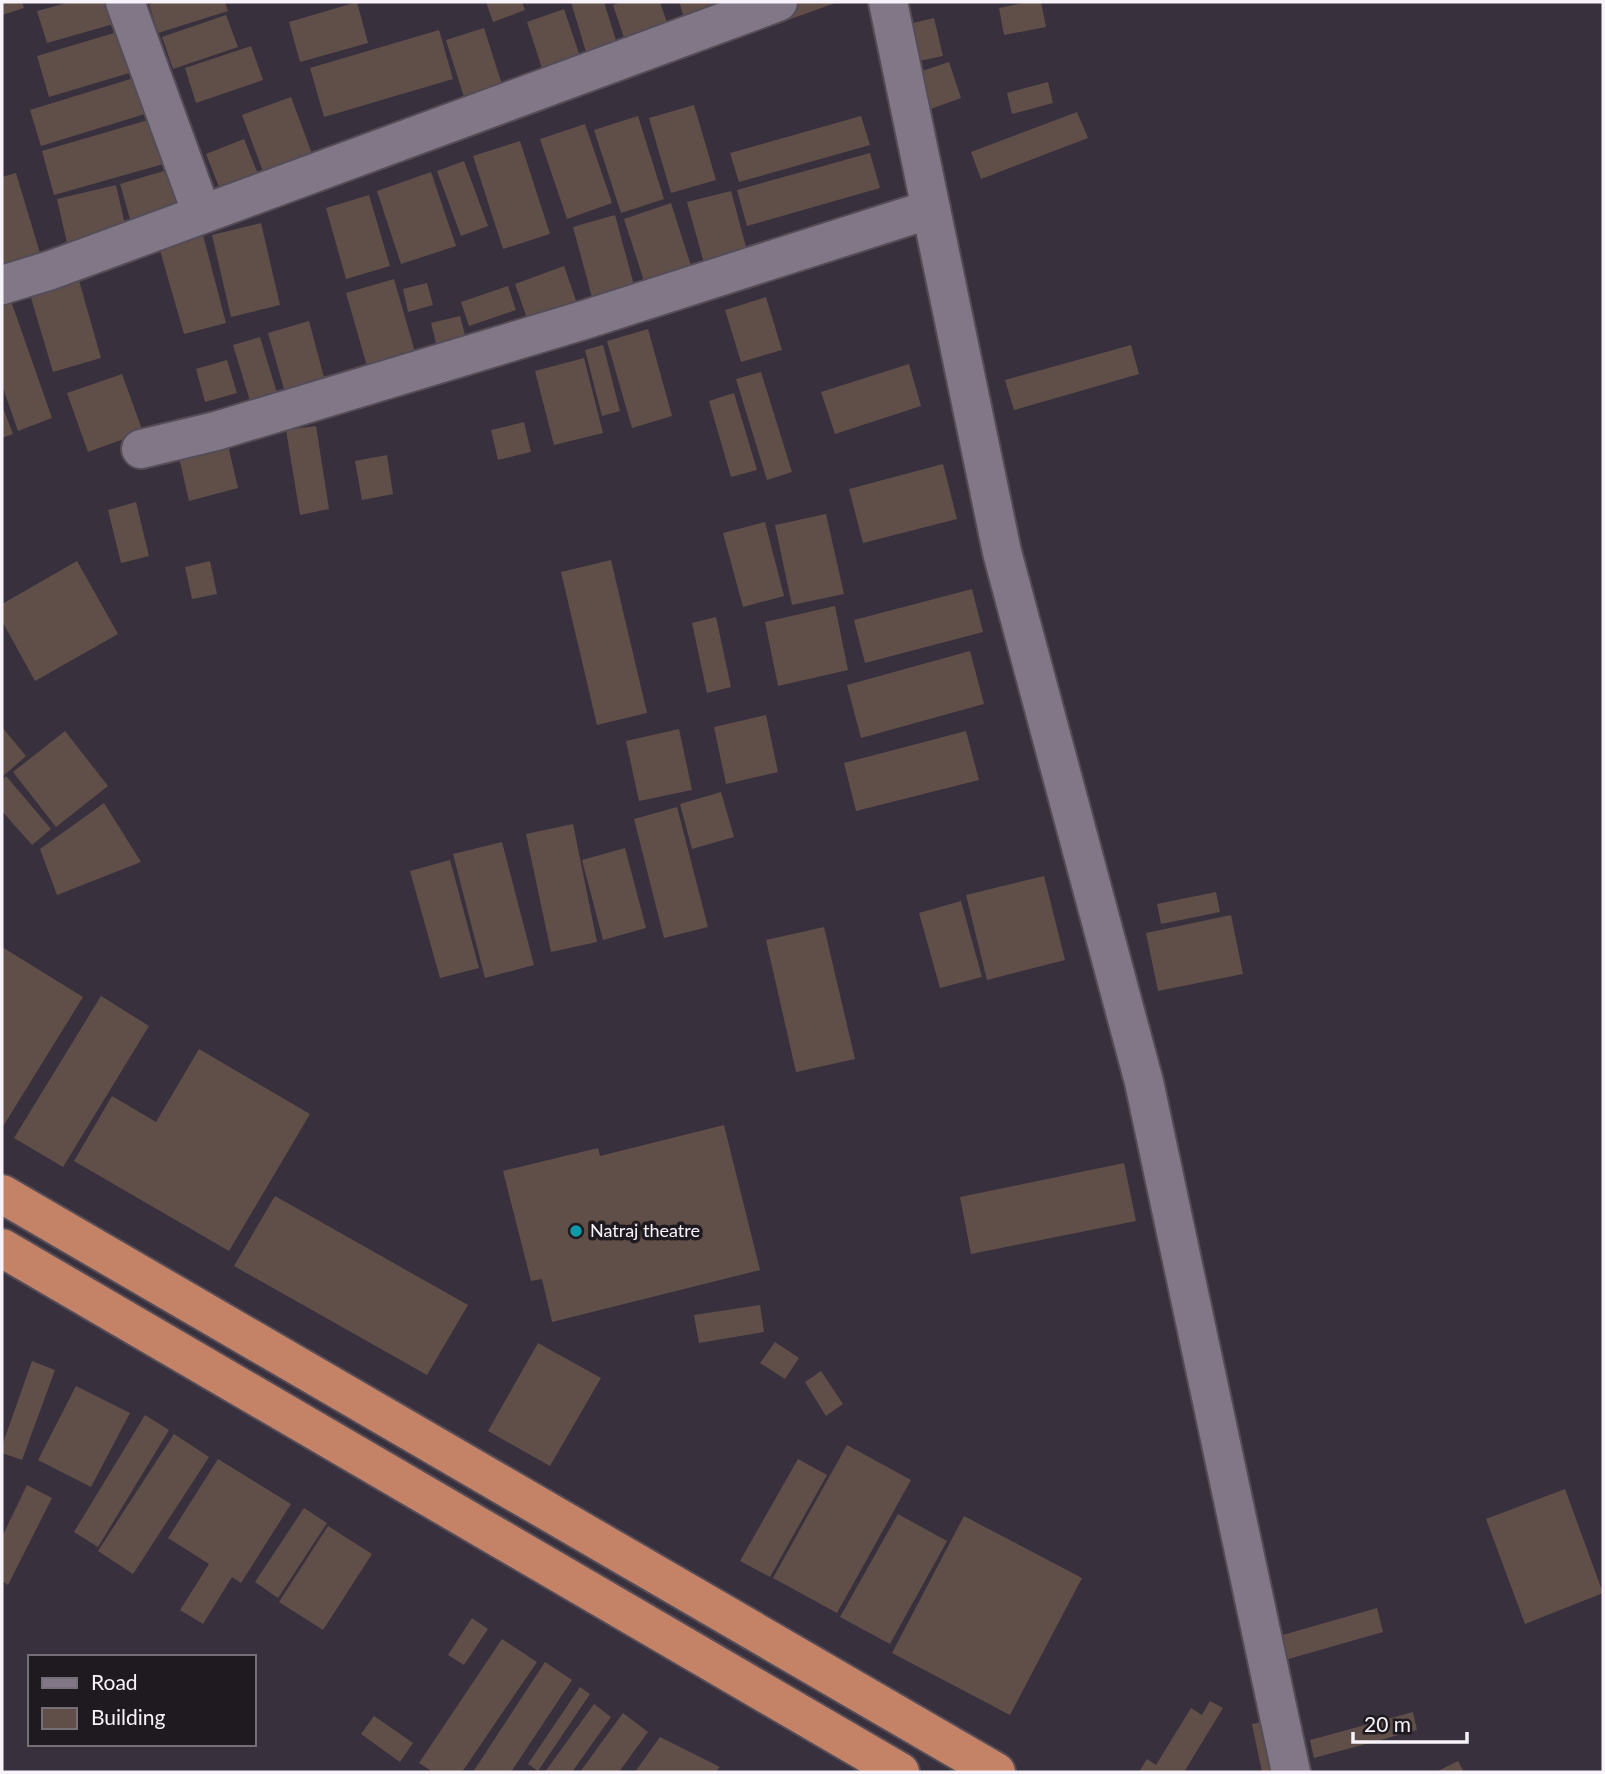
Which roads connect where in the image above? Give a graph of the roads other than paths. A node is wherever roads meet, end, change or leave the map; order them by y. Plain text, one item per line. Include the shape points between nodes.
1 (125, 2) edge
2 (778, 2) edge
3 (888, 2) edge
4 (931, 209) junction
5 (202, 214) junction
6 (2, 285) edge
7 (141, 449) dead end
8 (2, 1194) edge
9 (2, 1248) edge
10 (900, 1772) edge
11 (996, 1772) edge
12 (1291, 1772) edge

1 - 5 street
2 - 5 street
3 - 4 street
4 - 7 street via 558,328
4 - 12 street via 1002,552 1144,1082
5 - 6 street
8 - 11 highway
9 - 10 highway

